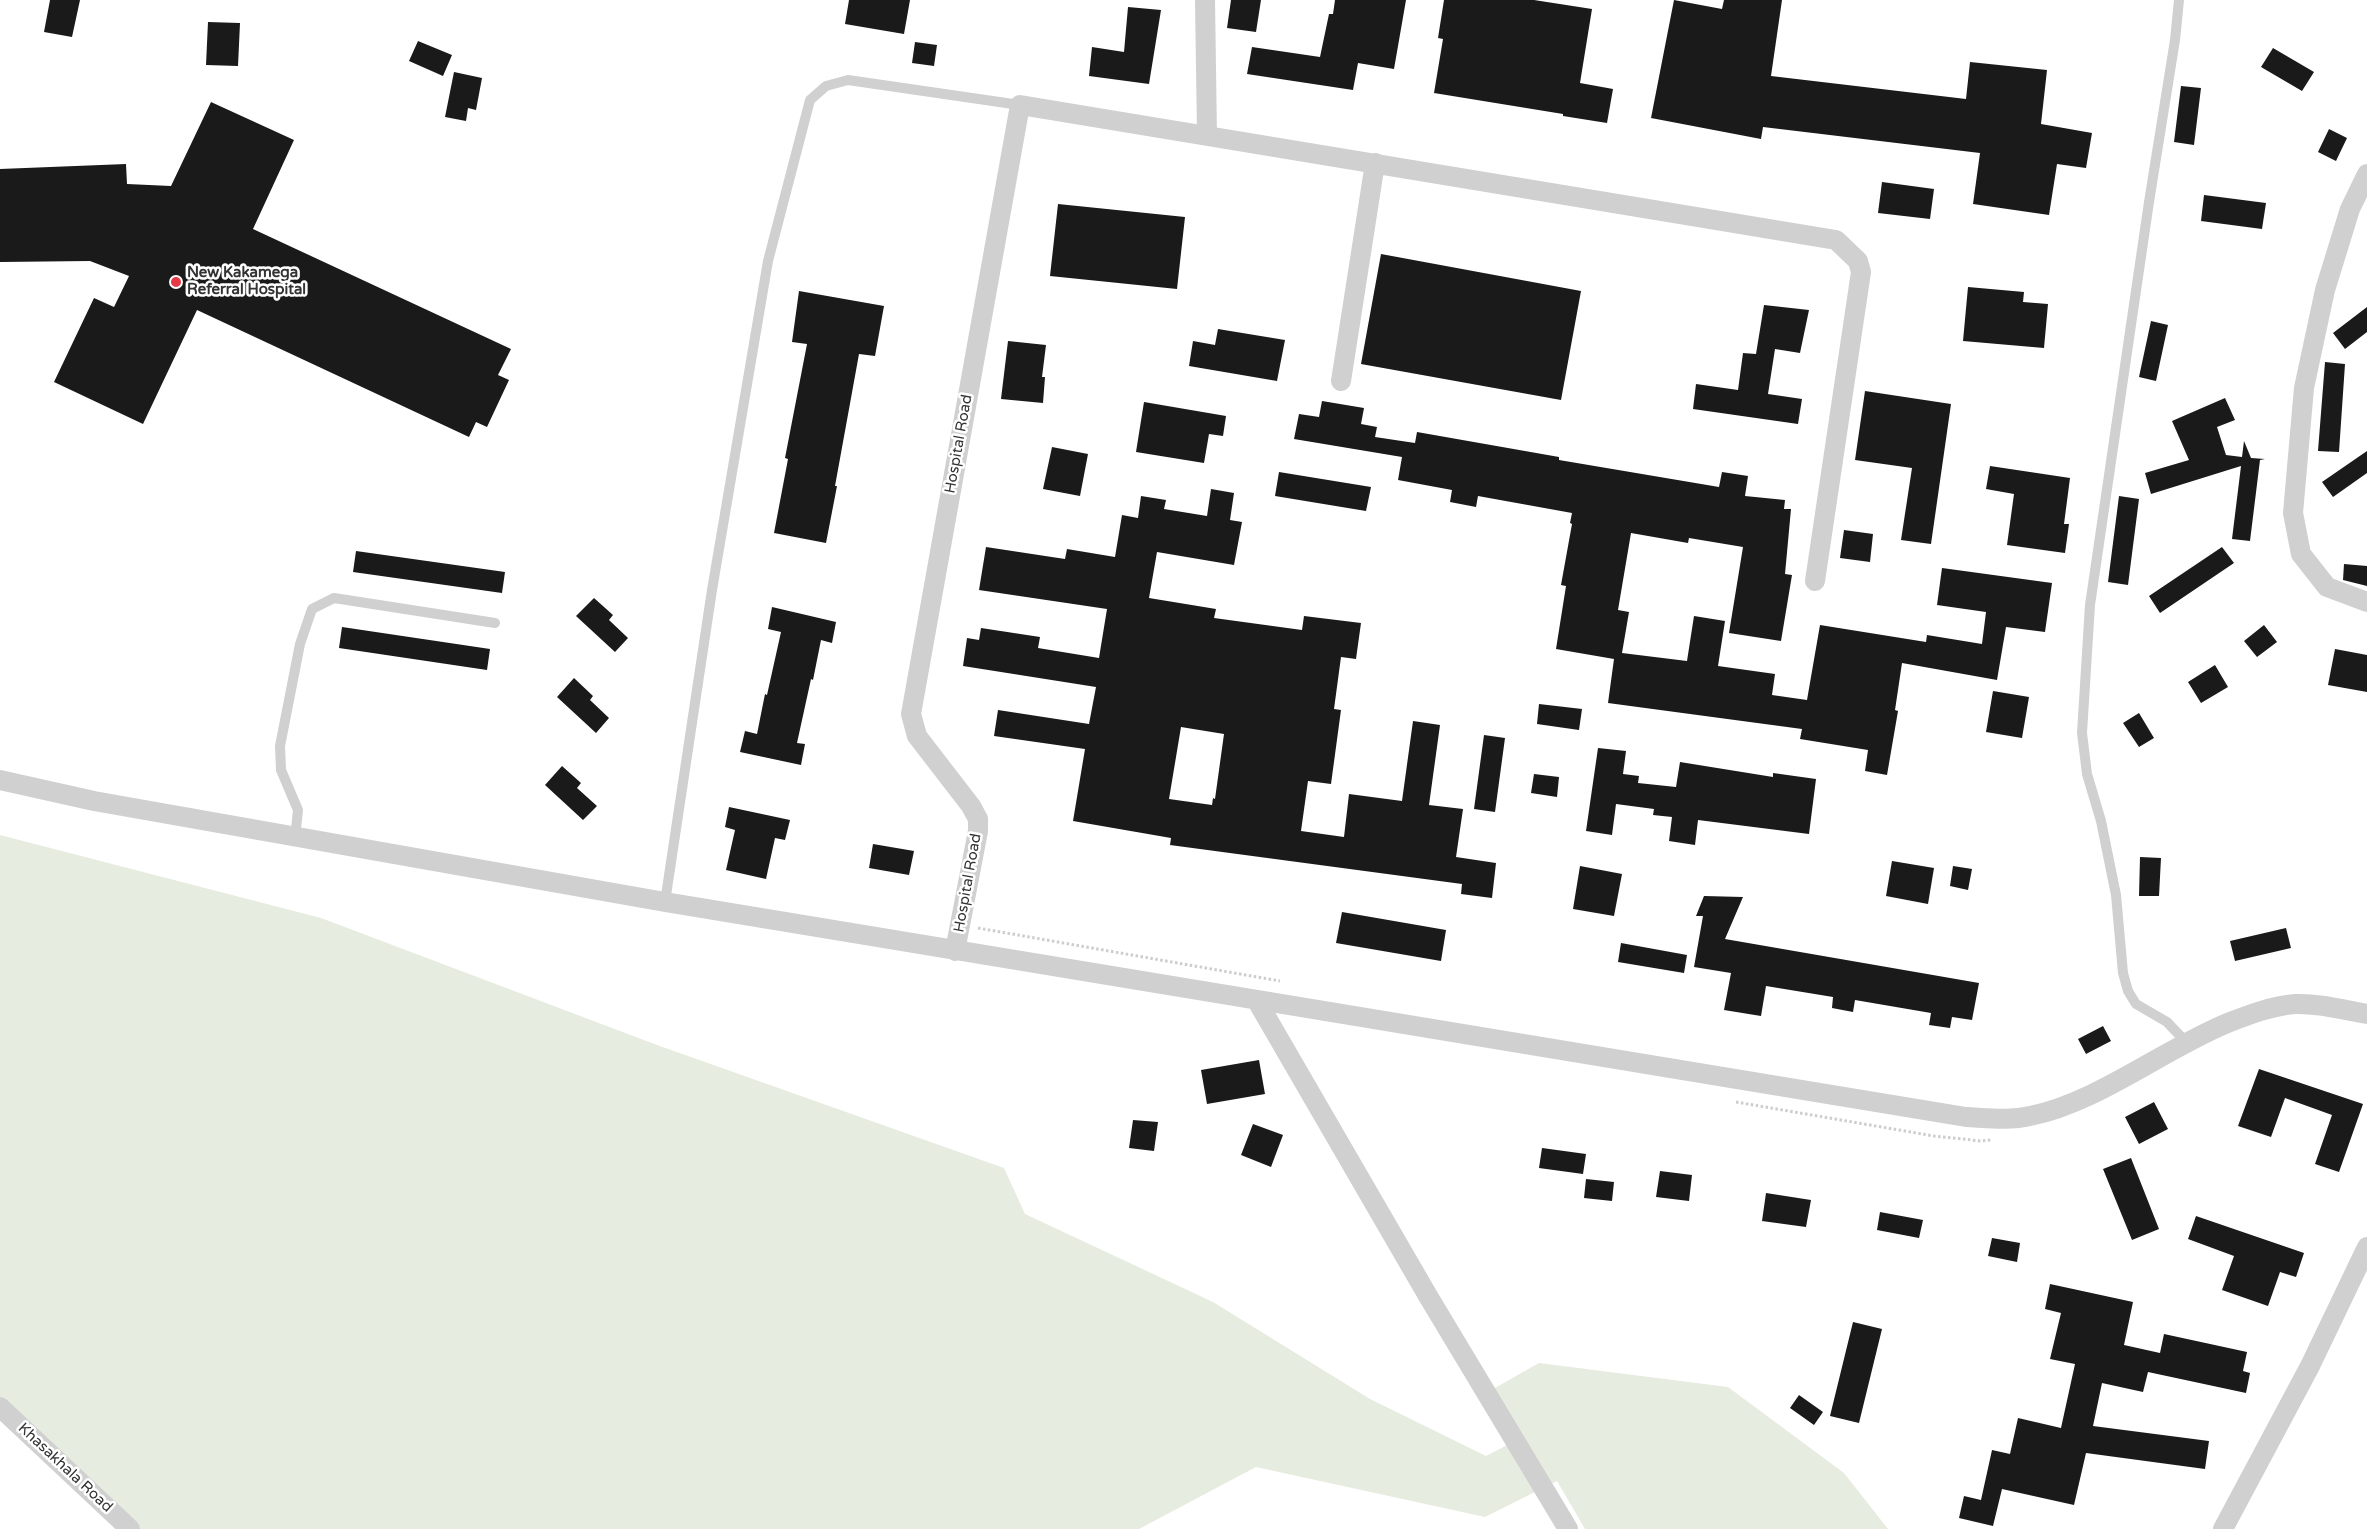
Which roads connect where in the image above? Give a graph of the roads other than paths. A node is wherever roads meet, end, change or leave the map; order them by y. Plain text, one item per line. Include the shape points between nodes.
1 (1205, 0) edge
2 (2179, 0) edge
3 (1020, 105) junction
4 (1207, 135) junction
5 (1375, 163) junction
6 (2367, 174) edge
7 (1341, 381) dead end
8 (1815, 581) dead end
9 (2367, 602) edge
10 (495, 623) dead end
11 (0, 780) edge
12 (295, 838) junction
13 (665, 902) junction
14 (955, 951) junction
15 (1257, 1001) junction
16 (2367, 1014) edge
17 (2186, 1042) junction
18 (2367, 1247) edge
19 (0, 1406) edge
20 (130, 1529) edge
21 (1568, 1529) edge
22 (2224, 1529) edge

1 - 4 street
2 - 17 lane via 2176,40 2090,605 2082,733 2087,774 2101,821 2116,895 2123,974 2128,991 2136,1004 2167,1022
3 - 4 street
3 - 13 lane via 848,80 826,86 810,100 768,261 712,590
3 - 14 street, Hospital Road via 911,714 917,736 978,819
4 - 5 street
5 - 7 street
5 - 8 street via 1836,240 1851,252 1861,272
6 - 9 street via 2350,209 2324,290 2304,388 2293,513 2301,554 2327,587
10 - 12 lane via 334,598 312,608 300,644 280,746 281,770 298,810
11 - 12 street
12 - 13 street
13 - 14 street
14 - 15 street
15 - 17 street via 1931,1112 2009,1119 2032,1116 2079,1099
15 - 21 street
16 - 17 street via 2296,1004 2259,1010
18 - 22 street via 2310,1366
19 - 20 street, Khasakhala Road

